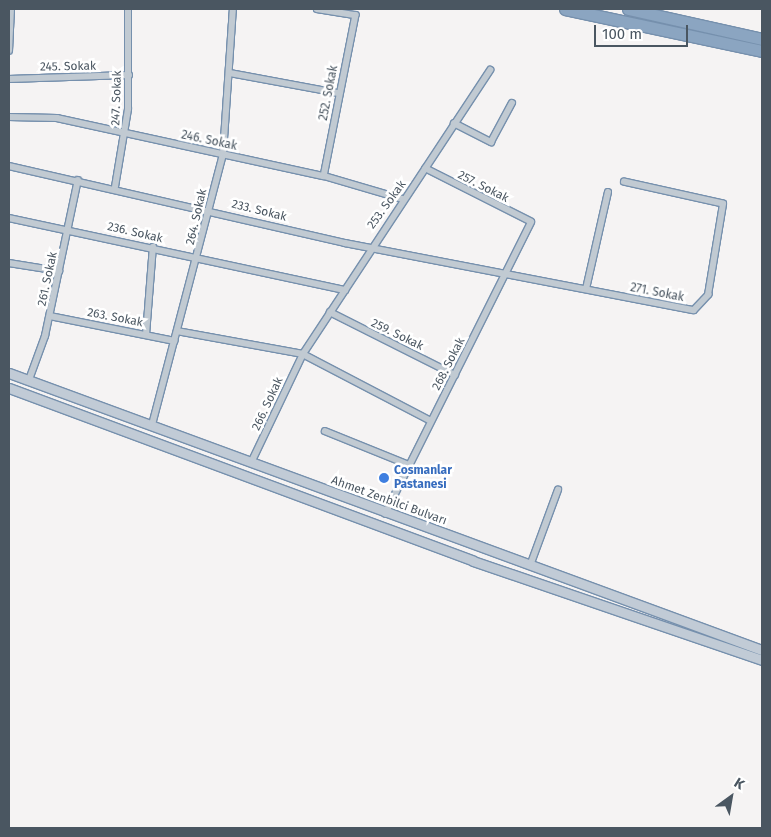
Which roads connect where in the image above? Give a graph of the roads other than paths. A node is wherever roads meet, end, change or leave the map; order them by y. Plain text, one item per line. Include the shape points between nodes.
1 (11, 9) edge
2 (128, 9) edge
3 (233, 9) edge
4 (317, 9) edge
5 (565, 9) edge
6 (628, 9) edge
7 (762, 37) edge
8 (9, 51) edge
9 (762, 51) edge
10 (490, 70) dead end
11 (230, 73) junction
12 (128, 75) junction
13 (9, 78) edge
14 (338, 93) junction
15 (512, 102) dead end
16 (9, 117) edge
17 (454, 123) junction
18 (126, 134) junction
19 (223, 154) junction
20 (9, 166) edge
21 (426, 169) junction
22 (324, 176) junction
23 (78, 180) junction
24 (624, 182) dead end
25 (115, 187) junction
26 (608, 192) dead end
27 (403, 199) junction
28 (208, 209) junction
29 (9, 218) edge
30 (531, 222) joint
31 (68, 228) junction
32 (153, 247) junction
33 (369, 247) junction
34 (198, 257) junction
35 (9, 263) edge
36 (59, 272) junction
37 (506, 274) junction
38 (586, 289) junction
39 (345, 290) junction
40 (330, 312) junction
41 (50, 316) junction
42 (178, 331) junction
43 (146, 335) junction
44 (175, 341) junction
45 (303, 354) junction
46 (9, 373) edge
47 (455, 375) junction
48 (29, 380) junction
49 (9, 388) edge
50 (431, 421) junction
51 (152, 425) junction
52 (325, 431) dead end
53 (251, 463) junction
54 (409, 465) junction
55 (558, 490) dead end
56 (385, 514) junction
57 (530, 566) junction
58 (762, 650) edge
59 (762, 660) edge

1 - 8 street
2 - 12 street, 247. Sokak
3 - 11 street, 264. Sokak
4 - 14 street, 252. Sokak via 356,15
5 - 9 highway
6 - 7 highway
10 - 17 street, 253. Sokak
11 - 14 street
11 - 19 street, 264. Sokak
12 - 13 street, 245. Sokak
12 - 18 street, 247. Sokak
14 - 22 street, 252. Sokak
15 - 17 street via 491,142
16 - 18 street, 246. Sokak via 57,118
17 - 21 street, 253. Sokak
18 - 19 street, 246. Sokak
18 - 25 street, 247. Sokak
19 - 22 street, 246. Sokak
19 - 28 street, 264. Sokak
20 - 23 street, 233. Sokak
21 - 27 street, 253. Sokak
21 - 30 street, 257. Sokak
22 - 27 street, 246. Sokak
23 - 25 street, 233. Sokak
23 - 31 street, 261. Sokak
24 - 38 street, 271. Sokak via 723,204 708,295 694,310
25 - 28 street, 233. Sokak
26 - 38 street
27 - 33 street, 253. Sokak
28 - 33 street, 233. Sokak
28 - 34 street, 264. Sokak
29 - 31 street, 236. Sokak
30 - 37 street, 268. Sokak
31 - 32 street, 236. Sokak
31 - 36 street, 261. Sokak
32 - 34 street, 236. Sokak
32 - 43 street
33 - 37 street, 233. Sokak
33 - 39 street, 253. Sokak
34 - 39 street, 236. Sokak
34 - 42 street, 264. Sokak
35 - 36 street
36 - 41 street, 261. Sokak
37 - 38 street, 271. Sokak
37 - 47 street, 268. Sokak
39 - 40 street, 253. Sokak
40 - 45 street, 253. Sokak
40 - 47 street, 259. Sokak
41 - 43 street, 263. Sokak
41 - 48 street, 261. Sokak
42 - 44 street, 264. Sokak
42 - 45 street
43 - 44 street, 263. Sokak
44 - 51 street, 264. Sokak
45 - 50 street
45 - 53 street, 266. Sokak
46 - 48 main road, Ahmet Zenbilci Bulvarı
47 - 50 street, 268. Sokak
48 - 51 main road, Ahmet Zenbilci Bulvarı
49 - 59 main road via 473,562
50 - 54 street, 268. Sokak
51 - 53 main road, Ahmet Zenbilci Bulvarı
52 - 54 street
53 - 56 main road, Ahmet Zenbilci Bulvarı
54 - 56 street, 268. Sokak
55 - 57 street
56 - 57 main road, Ahmet Zenbilci Bulvarı
57 - 58 main road, Ahmet Zenbilci Bulvarı

